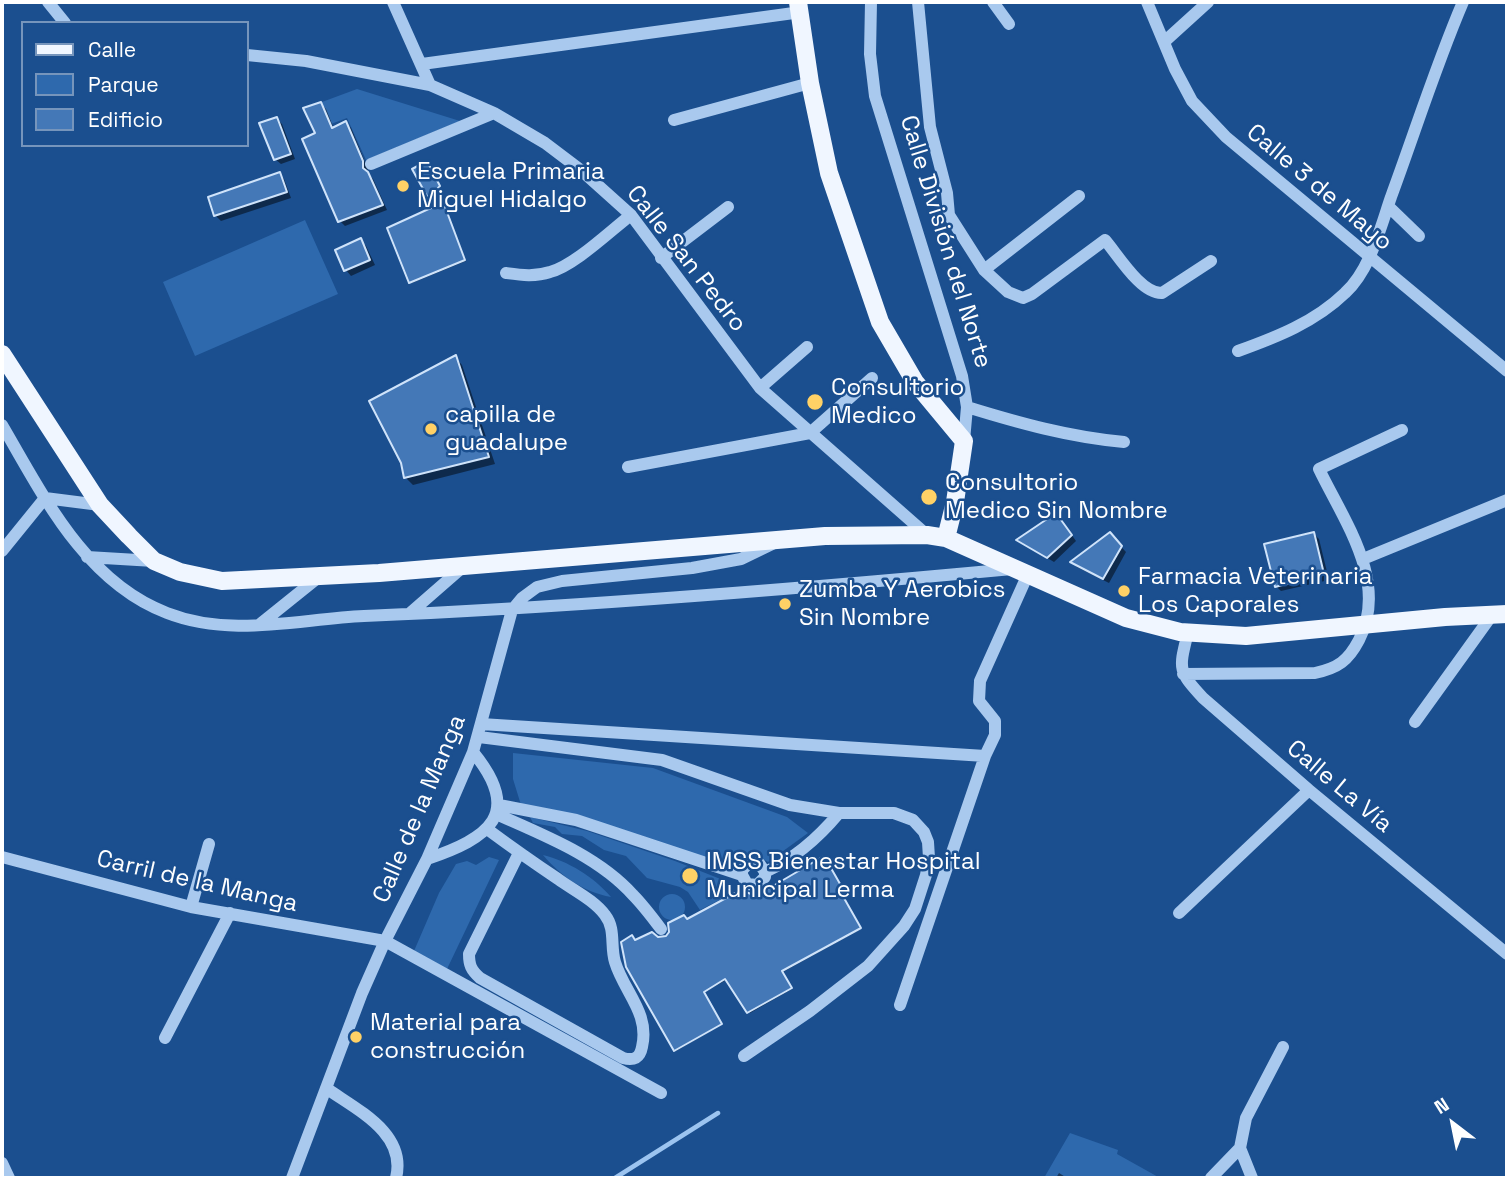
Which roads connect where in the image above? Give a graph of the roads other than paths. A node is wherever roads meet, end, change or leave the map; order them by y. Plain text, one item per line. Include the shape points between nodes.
1 (48, 2) edge
2 (393, 2) edge
3 (871, 2) edge
4 (918, 2) edge
5 (993, 2) edge
6 (1147, 2) edge
7 (1208, 2) edge
8 (1463, 2) edge
9 (799, 7) edge
10 (63, 21) edge
11 (1009, 24) dead end
12 (1164, 42) junction
13 (248, 55) edge
14 (422, 64) junction
15 (810, 83) junction
16 (430, 85) junction
17 (494, 113) junction
18 (674, 120) dead end
19 (371, 164) dead end
20 (1079, 196) dead end
21 (1388, 206) junction
22 (728, 207) dead end
23 (631, 215) junction
24 (1419, 236) dead end
25 (1368, 257) junction
26 (661, 258) junction
27 (1211, 261) dead end
28 (984, 270) junction
29 (506, 273) dead end
30 (807, 347) dead end
31 (1238, 351) dead end
32 (2, 354) edge
33 (1507, 371) edge
34 (872, 378) dead end
35 (760, 388) junction
36 (967, 407) junction
37 (2, 425) edge
38 (1402, 430) dead end
39 (810, 433) junction
40 (964, 441) junction
41 (1124, 442) dead end
42 (628, 467) dead end
43 (45, 498) junction
44 (1507, 500) edge
45 (100, 505) junction
46 (927, 535) junction
47 (946, 538) junction
48 (779, 540) junction
49 (2, 551) edge
50 (88, 557) junction
51 (1363, 559) junction
52 (154, 561) junction
53 (465, 566) junction
54 (1022, 571) junction
55 (320, 576) junction
56 (512, 610) junction
57 (409, 614) junction
58 (1499, 615) edge
59 (1367, 625) junction
60 (258, 626) junction
61 (1188, 632) junction
62 (1183, 674) junction
63 (1415, 722) dead end
64 (480, 730) junction
65 (473, 752) junction
66 (985, 757) junction
67 (1309, 790) junction
68 (497, 809) junction
69 (839, 813) junction
70 (488, 829) junction
71 (209, 844) dead end
72 (519, 853) junction
73 (2, 858) edge
74 (427, 859) junction
75 (191, 907) junction
76 (230, 913) junction
77 (1179, 913) dead end
78 (661, 929) dead end
79 (385, 941) junction
80 (1507, 954) edge
81 (900, 1005) dead end
82 (165, 1038) dead end
83 (1283, 1047) dead end
84 (744, 1056) dead end
85 (326, 1088) junction
86 (662, 1093) dead end
87 (1240, 1148) junction
88 (2, 1163) edge
89 (9, 1178) edge
90 (292, 1178) edge
91 (396, 1178) edge
92 (1210, 1178) edge
93 (1252, 1178) edge

1 - 10 street
2 - 14 street
3 - 36 street, Calle División del Norte via 875,96 962,376
4 - 28 street via 930,127 949,215
5 - 11 street
6 - 12 street, Calle 3 de Mayo
7 - 12 street
8 - 21 street
9 - 14 street
9 - 15 main road
12 - 25 street, Calle 3 de Mayo via 1192,101 1226,137
13 - 16 street, Calle San Pedro via 306,61
14 - 16 street
15 - 18 street
15 - 40 main road via 829,173 880,323 915,382
16 - 17 street, Calle San Pedro
17 - 19 street
17 - 23 street, Calle San Pedro via 545,143
20 - 28 street
21 - 24 street
21 - 25 street
22 - 26 street
23 - 26 street, Calle San Pedro
23 - 29 street via 552,272 530,276
25 - 31 street via 1347,291 1318,316
25 - 33 street, Calle 3 de Mayo
26 - 35 street, Calle San Pedro
27 - 28 street via 1162,293 1141,284 1105,240 1023,298 1008,292
30 - 35 street
32 - 45 main road
34 - 39 street
35 - 39 street, Calle San Pedro
36 - 40 street, Calle División del Norte
36 - 41 street via 1048,431
37 - 43 street
38 - 51 street via 1319,469
39 - 42 street
39 - 46 street, Calle San Pedro
40 - 47 main road, Calle División del Norte
43 - 45 street
43 - 49 street
43 - 50 street
44 - 51 street
45 - 52 main road
46 - 47 main road
46 - 48 main road
47 - 54 main road
48 - 53 main road
48 - 56 street via 741,559 562,580 537,587
50 - 52 street
50 - 60 street via 143,602 168,614 218,626
51 - 59 street via 1370,586
52 - 55 main road via 222,581
53 - 55 main road
53 - 57 street
54 - 56 street
54 - 61 main road via 1126,618
54 - 66 street via 980,681 979,701 995,721 995,735
55 - 60 street
56 - 57 street
56 - 64 street, Calle de la Manga
57 - 60 street
58 - 59 main road
58 - 63 street
59 - 61 main road via 1246,636
59 - 62 street via 1353,652 1333,669 1289,674
61 - 62 street
62 - 67 street, Calle La Vía via 1203,698
64 - 65 street, Calle de la Manga
64 - 66 street
64 - 69 street via 662,760 790,805
65 - 68 street via 492,779
65 - 74 street, Calle de la Manga
66 - 81 street
67 - 77 street
67 - 80 street, Calle La Vía
68 - 69 street via 576,820 742,876 749,863 759,863 765,872 786,861
68 - 70 street
68 - 78 street via 604,870
69 - 84 street via 894,813 913,820 923,832 929,858 915,909 868,966
70 - 72 street
70 - 74 street
71 - 75 street
72 - 72 street via 469,954 472,971 623,1058 637,1058 645,1024 616,966 611,925 605,914
73 - 75 street, Carril de la Manga
74 - 79 street, Calle de la Manga
75 - 76 street, Carril de la Manga
76 - 79 street, Carril de la Manga
76 - 82 street
79 - 85 street, Calle de la Manga
79 - 86 street, Carril de la Manga
83 - 87 street via 1246,1118
85 - 90 street, Calle de la Manga
85 - 91 street via 382,1128 394,1146 399,1165
87 - 92 street
87 - 93 street
88 - 89 street

